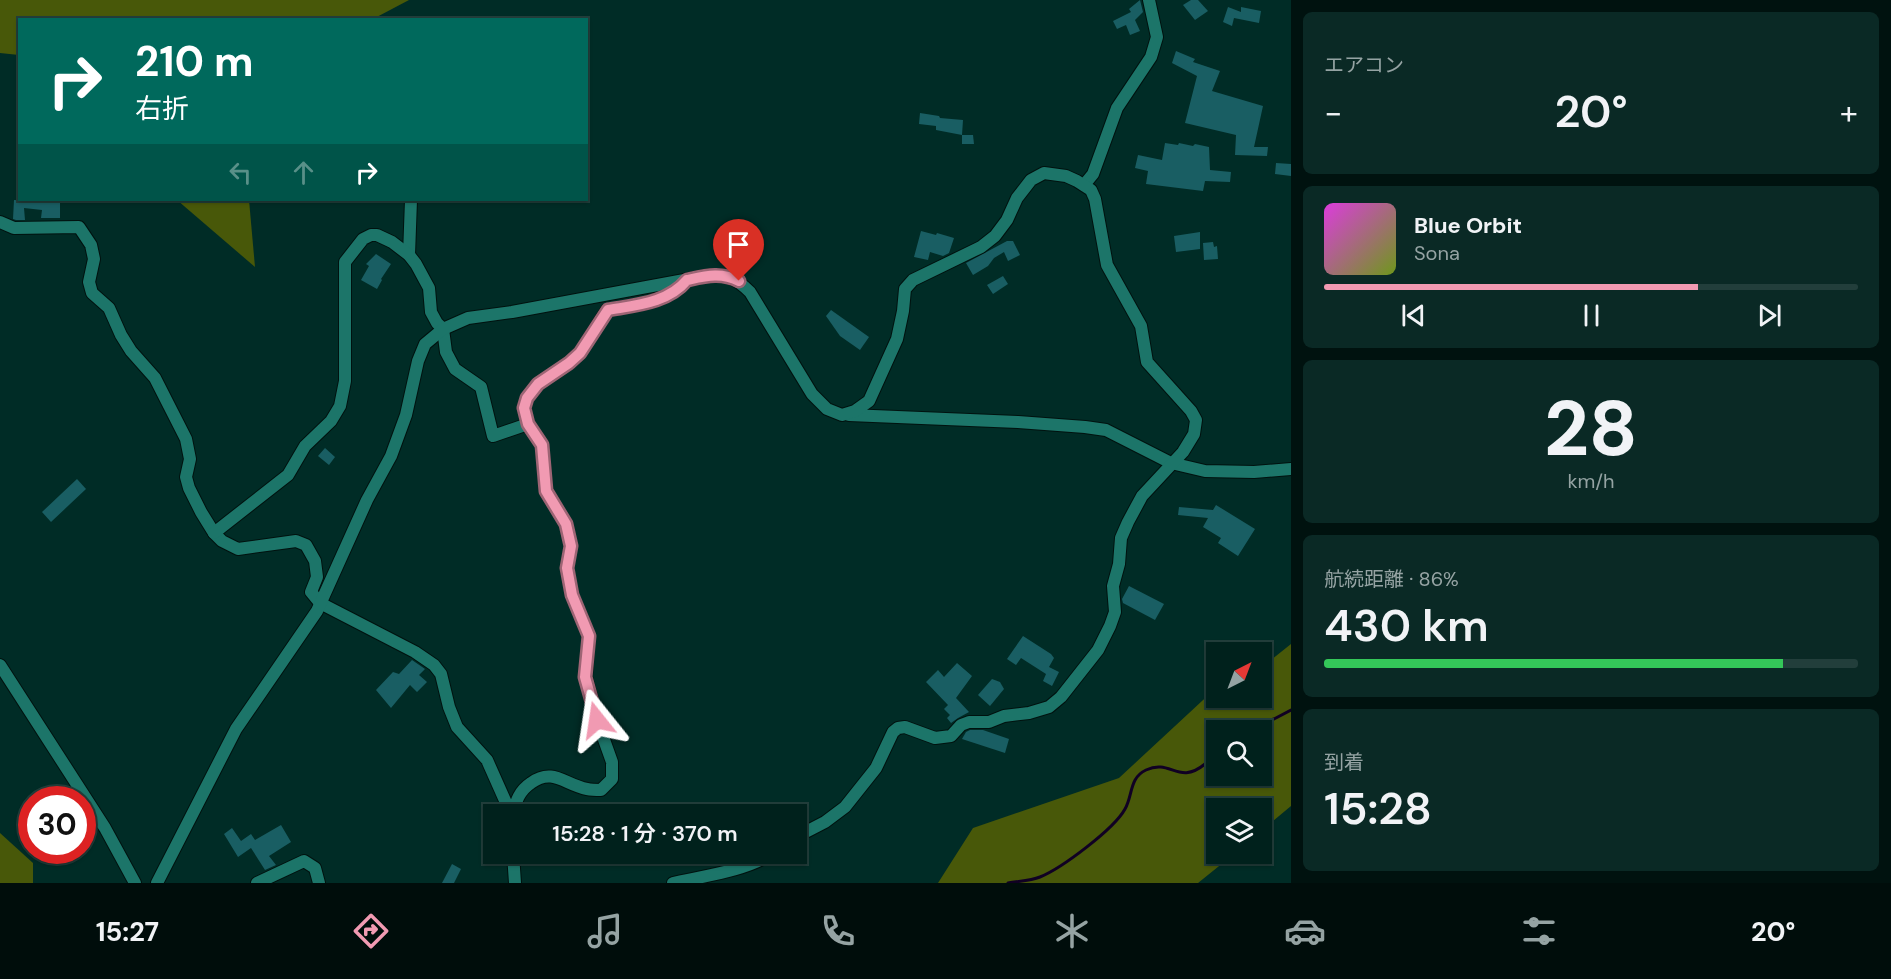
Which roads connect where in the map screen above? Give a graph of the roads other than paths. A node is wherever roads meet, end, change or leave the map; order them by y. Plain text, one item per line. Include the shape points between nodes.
1 (1149, 0) edge
2 (1084, 185) junction
3 (411, 201) edge
4 (0, 222) edge
5 (409, 255) junction
6 (687, 280) junction
7 (443, 329) junction
8 (842, 415) junction
9 (528, 424) junction
10 (1171, 463) junction
11 (1291, 469) edge
12 (214, 533) junction
13 (320, 603) junction
14 (0, 664) edge
15 (507, 804) edge
16 (515, 804) edge
17 (807, 831) edge
18 (513, 864) edge
19 (750, 864) edge
20 (135, 883) edge
21 (157, 883) edge
22 (257, 883) edge
23 (319, 883) edge
24 (514, 883) edge
25 (672, 883) edge

1 - 2 street via 1157,37 1151,57 1118,108 1093,174
2 - 8 street via 1066,176 1044,173 1031,180 995,236 981,247 913,280 905,289 897,339 869,401
2 - 10 street via 1095,199 1107,266 1141,326 1147,362 1196,420 1194,434
3 - 5 street
4 - 12 street via 14,228 72,226 86,234 94,259 89,282 92,293 109,308 121,335 155,378 178,422 190,459 186,477 189,488
5 - 7 street via 429,288 431,312
5 - 12 street via 377,235 363,239 354,249 345,262 345,381 340,406 331,421 305,446 288,475
6 - 7 street via 468,318
6 - 8 street via 716,274 739,281 812,394 826,410
6 - 9 street via 678,290 654,302 608,310 580,353 538,384 527,398 524,408
7 - 9 street via 446,352 455,369 481,387 493,436
7 - 13 street via 425,344 391,456
8 - 10 street via 1106,430
9 - 16 street via 542,445 546,491 566,524 571,546 567,568 572,595 589,636 585,677 612,762 612,779 601,790 586,789 550,775 538,777 518,795
10 - 11 street via 1205,471
10 - 17 street via 1142,496 1120,538 1113,586 1115,612 1110,626 1098,650 1061,697 1029,713 969,722 951,736 934,738 898,728 892,732 876,768 845,807
12 - 13 street via 238,549 296,541 306,545 315,561 317,577 312,592
13 - 15 street via 434,665 441,674 457,727 487,760
13 - 21 street via 236,729
14 - 20 street via 105,828
18 - 24 street
19 - 25 street
22 - 23 street via 304,861 315,868

